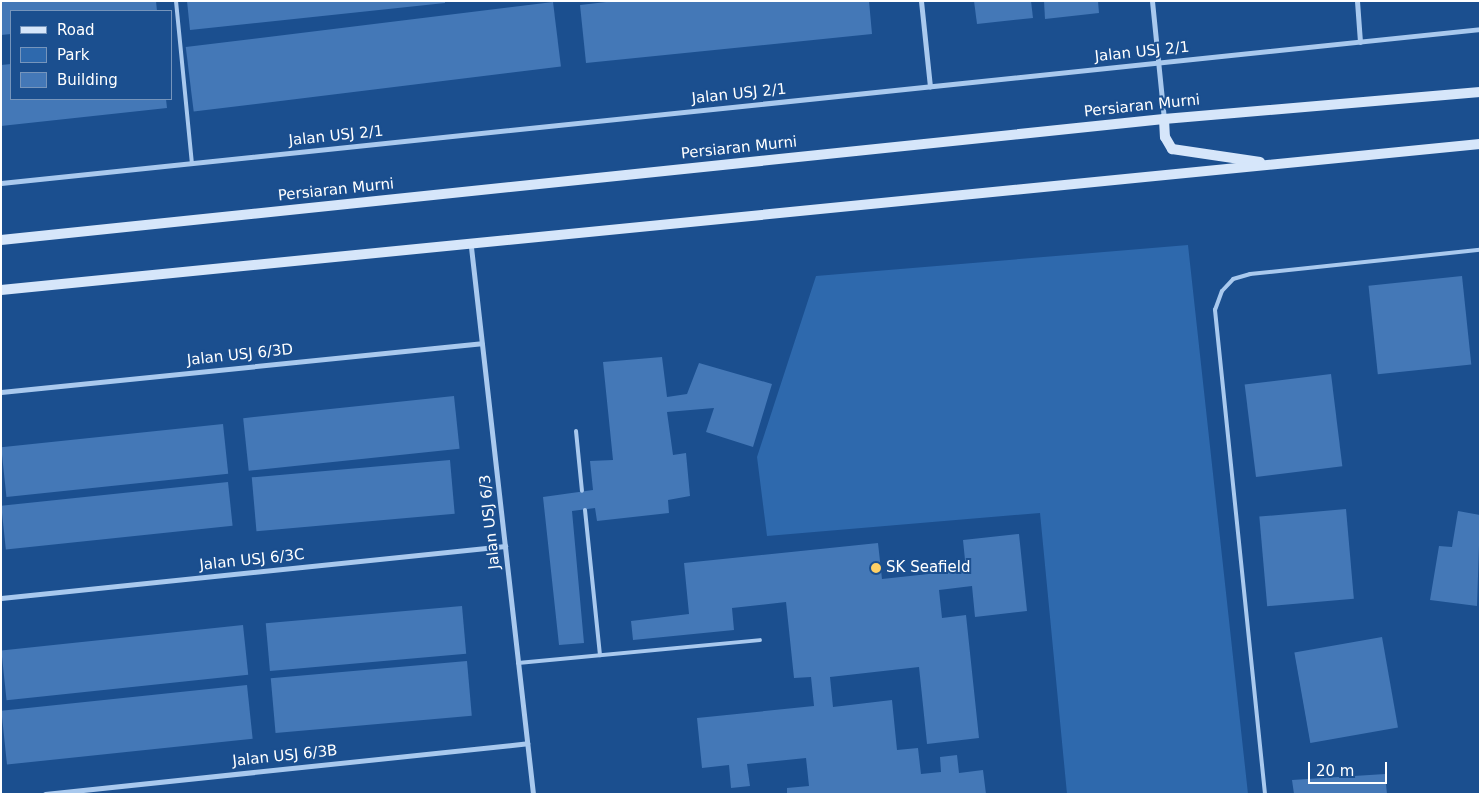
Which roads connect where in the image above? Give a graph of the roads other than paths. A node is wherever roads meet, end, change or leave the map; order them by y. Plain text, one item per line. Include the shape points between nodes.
1 (176, 1) edge
2 (921, 1) edge
3 (1152, 1) edge
4 (1357, 1) edge
5 (1480, 30) edge
6 (1360, 42) junction
7 (1158, 63) junction
8 (930, 87) junction
9 (1480, 92) edge
10 (1164, 119) junction
11 (1480, 144) edge
12 (192, 163) junction
13 (1279, 164) junction
14 (1, 183) edge
15 (1, 240) edge
16 (471, 247) junction
17 (1480, 250) edge
18 (1, 290) edge
19 (482, 343) junction
20 (1, 392) edge
21 (576, 431) dead end
22 (582, 491) dead end
23 (585, 510) dead end
24 (505, 546) junction
25 (1, 598) edge
26 (760, 640) dead end
27 (600, 655) junction
28 (518, 663) junction
29 (528, 743) junction
30 (45, 794) edge
31 (533, 794) edge
32 (1266, 794) edge

1 - 12 lane
2 - 8 street
3 - 7 street
4 - 6 street
5 - 6 street, Jalan USJ 2/1
6 - 7 street, Jalan USJ 2/1
7 - 8 street, Jalan USJ 2/1
7 - 10 street
8 - 12 street, Jalan USJ 2/1
9 - 10 main road, Persiaran Murni
10 - 13 main road via 1165,137 1172,149
10 - 15 main road, Persiaran Murni
11 - 13 main road
12 - 14 street, Jalan USJ 2/1
13 - 16 main road
16 - 18 main road
16 - 19 street, Jalan USJ 6/3
17 - 32 lane via 1250,274 1233,279 1222,291 1215,310
19 - 20 street, Jalan USJ 6/3D
19 - 24 street, Jalan USJ 6/3
21 - 22 lane
23 - 27 lane
24 - 25 street, Jalan USJ 6/3C
24 - 28 street, Jalan USJ 6/3
26 - 27 lane
27 - 28 lane
28 - 29 street, Jalan USJ 6/3
29 - 30 street, Jalan USJ 6/3B
29 - 31 street, Jalan USJ 6/3

